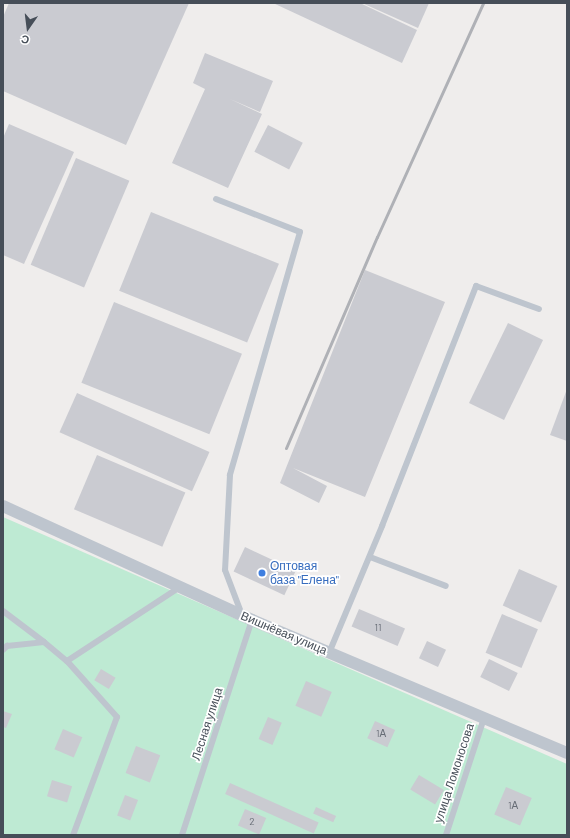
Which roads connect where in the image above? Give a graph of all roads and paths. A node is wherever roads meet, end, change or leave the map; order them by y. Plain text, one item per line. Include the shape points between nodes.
1 (216, 199) dead end
2 (539, 309) dead end
3 (3, 506) edge
4 (370, 557) junction
5 (446, 586) dead end
6 (180, 587) junction
7 (3, 610) edge
8 (247, 618) junction
9 (44, 642) junction
10 (3, 650) edge
11 (329, 653) junction
12 (67, 661) junction
13 (484, 718) junction
14 (567, 754) edge
15 (73, 835) edge
16 (182, 835) edge
17 (446, 835) edge

1 - 8 lane via 300,232 230,474 225,570
2 - 4 lane via 476,286
3 - 6 street, Вишнёвая улица
4 - 5 lane
4 - 11 lane
6 - 8 street, Вишнёвая улица
6 - 12 lane
7 - 9 lane
8 - 11 street, Вишнёвая улица
8 - 16 lane, Лесная улица
9 - 10 lane via 7,646
9 - 12 lane
11 - 13 street, Вишнёвая улица
12 - 15 lane via 117,717
13 - 14 street, Вишнёвая улица
13 - 17 lane, улица Ломоносова

